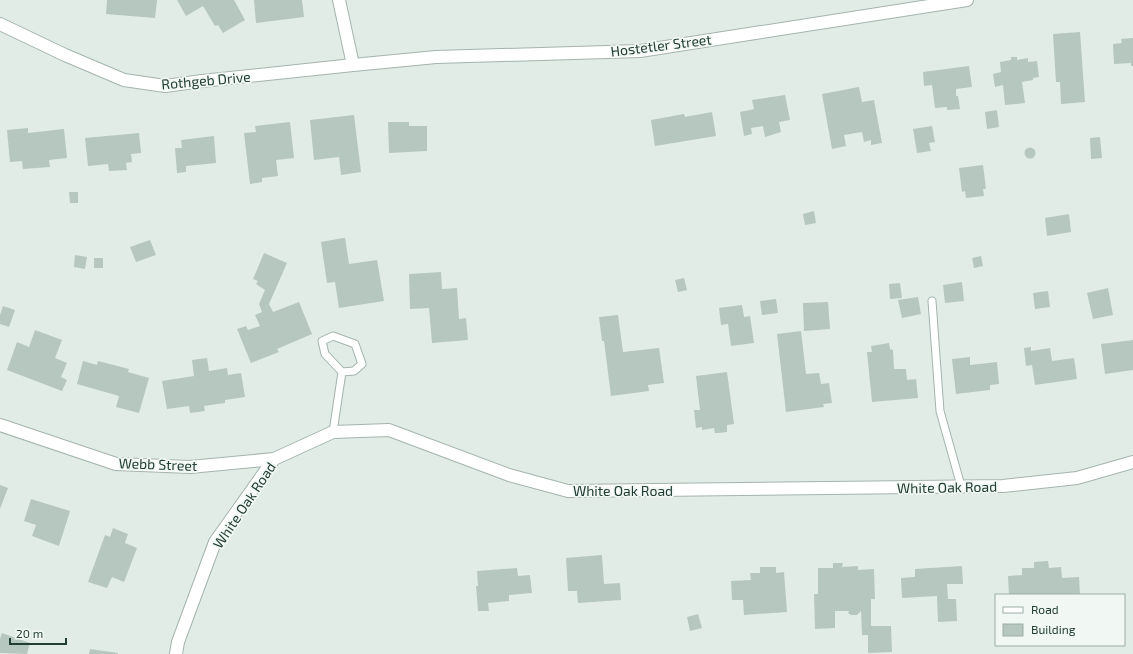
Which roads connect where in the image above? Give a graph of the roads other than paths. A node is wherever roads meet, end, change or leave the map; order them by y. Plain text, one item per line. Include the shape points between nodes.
1 (339, 0) edge
2 (966, 0) edge
3 (0, 24) edge
4 (353, 65) junction
5 (932, 301) dead end
6 (342, 372) junction
7 (0, 425) edge
8 (333, 432) junction
9 (274, 459) junction
10 (1133, 462) edge
11 (961, 486) junction
12 (176, 654) edge

1 - 4 street
2 - 4 street, Hostetler Street via 640,50 436,57
3 - 4 street, Rothgeb Drive via 65,56 124,80 165,86
5 - 11 lane via 940,411
6 - 6 lane via 325,354 322,341 333,336 355,344 362,364 354,371
6 - 8 lane
7 - 9 street, Webb Street via 116,464 190,466
8 - 9 street, White Oak Road
8 - 11 street, White Oak Road via 389,430 509,475 568,491
9 - 12 street, White Oak Road via 215,542 178,642
10 - 11 street, White Oak Road via 1077,478 1003,486

